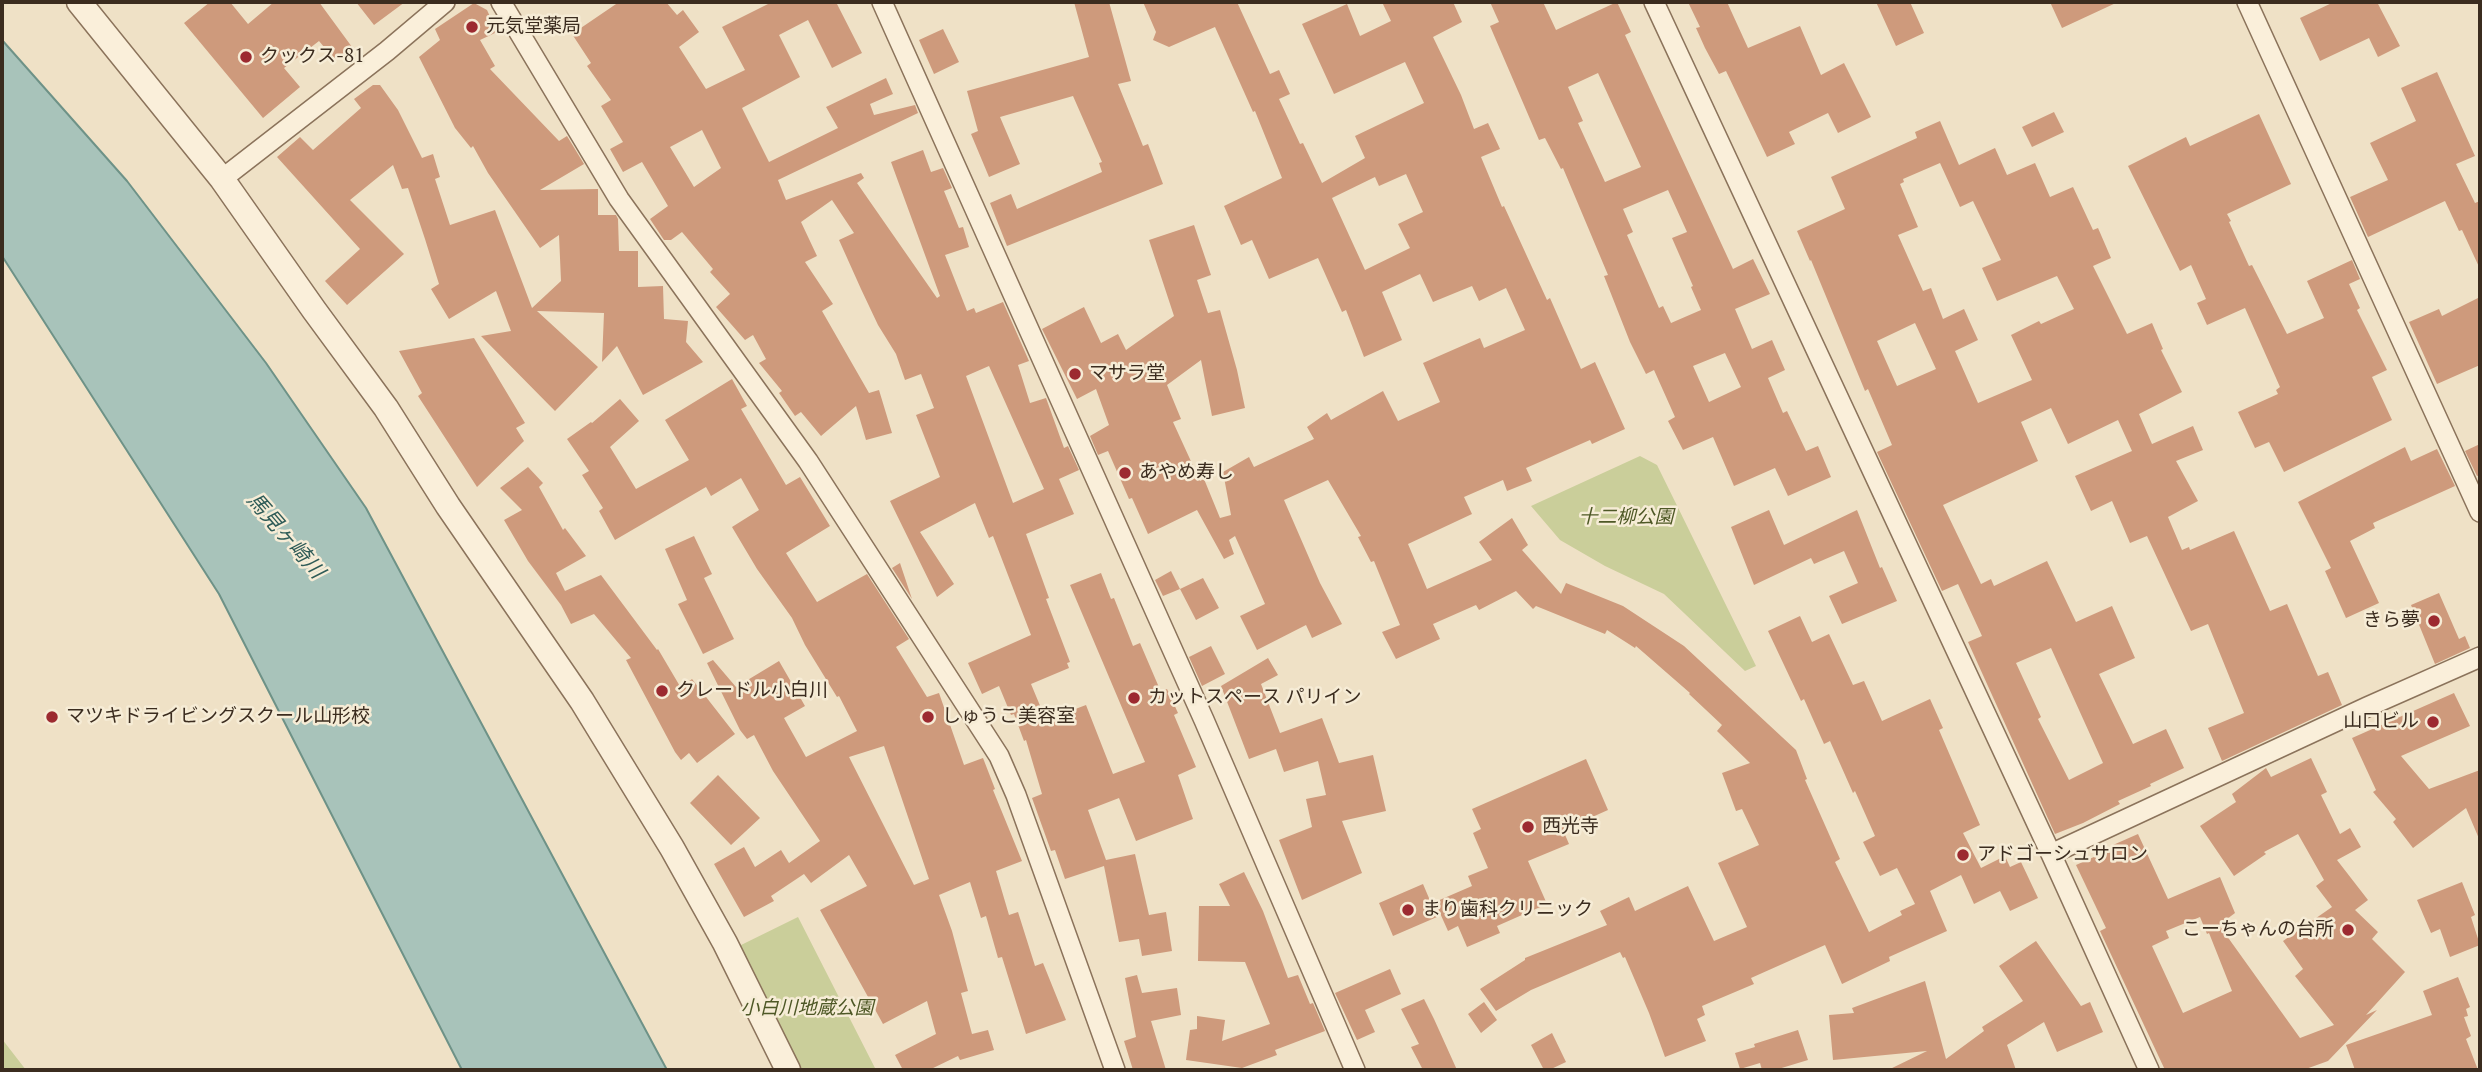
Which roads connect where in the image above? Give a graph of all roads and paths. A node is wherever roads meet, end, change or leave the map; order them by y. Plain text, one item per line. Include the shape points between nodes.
1 (79, 2) edge
2 (444, 2) edge
3 (501, 2) edge
4 (882, 2) edge
5 (1654, 2) edge
6 (2247, 2) edge
7 (222, 178) junction
8 (2480, 512) edge
9 (2480, 657) edge
10 (2051, 854) junction
11 (788, 1070) edge
12 (1115, 1070) edge
13 (1355, 1070) edge
14 (2149, 1070) edge

1 - 7 street
2 - 7 street
3 - 12 street via 619,199 808,461 999,756
4 - 13 street via 1204,720
5 - 10 street
6 - 8 street
7 - 11 street via 386,408 582,701 672,848
9 - 10 street
10 - 14 street

